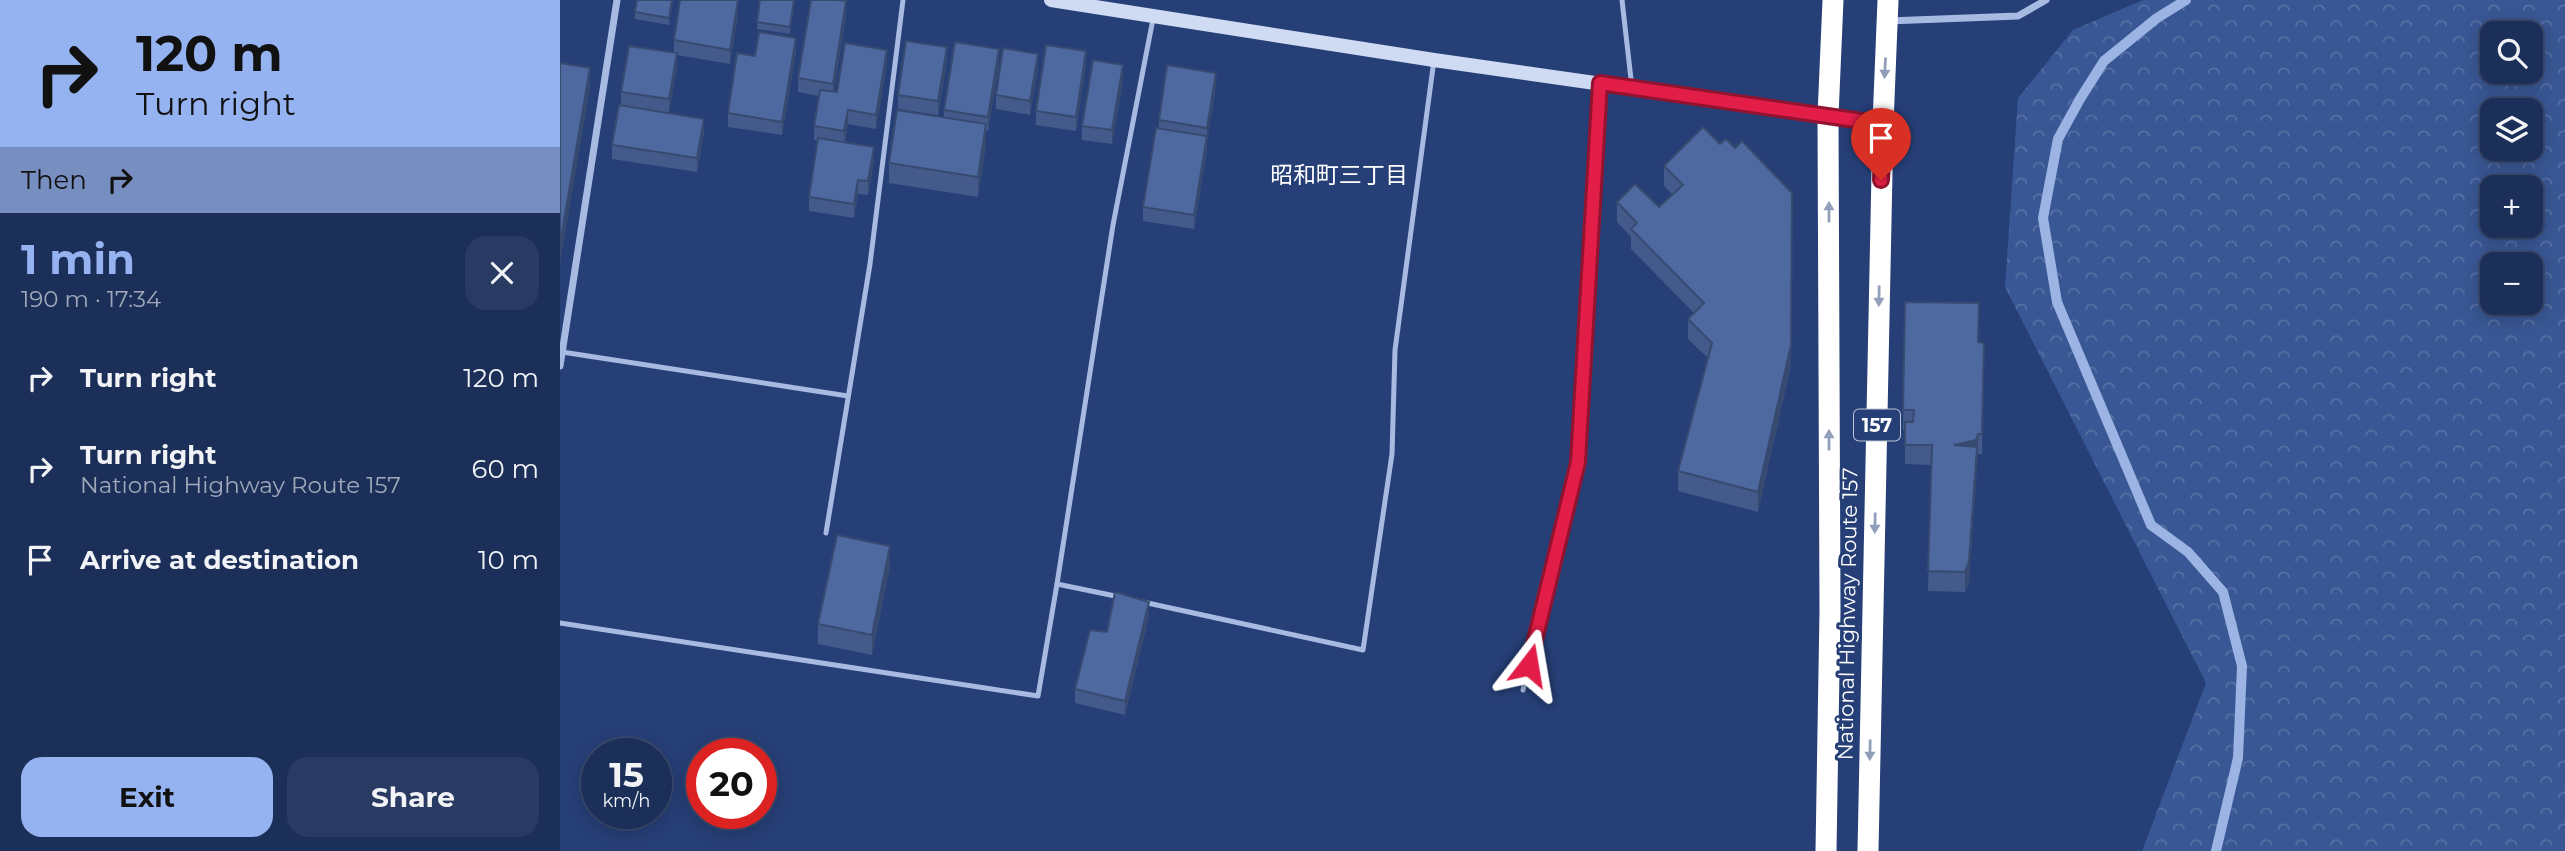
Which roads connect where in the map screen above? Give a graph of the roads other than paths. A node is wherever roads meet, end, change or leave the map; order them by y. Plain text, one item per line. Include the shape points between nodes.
1 (617, 0) edge
2 (903, 0) edge
3 (1051, 0) edge
4 (1622, 0) edge
5 (1833, 0) edge
6 (1888, 0) edge
7 (2046, 0) edge
8 (1153, 15) junction
9 (1888, 22) junction
10 (1434, 60) junction
11 (1600, 83) junction
12 (1632, 88) junction
13 (1828, 117) junction
14 (1883, 124) junction
15 (562, 352) junction
16 (560, 366) edge
17 (848, 396) junction
18 (826, 533) dead end
19 (1057, 584) junction
20 (1123, 598) edge
21 (1137, 601) edge
22 (560, 623) edge
23 (1522, 690) dead end
24 (1826, 851) edge
25 (1868, 851) edge

1 - 15 street
2 - 17 lane via 870,264
3 - 8 street
4 - 12 lane
5 - 13 highway, National Highway Route 157 / 157
6 - 9 highway, National Highway Route 157 / 157
7 - 9 street via 2018,16
8 - 10 street
8 - 19 lane via 1113,225
9 -> 14 highway, National Highway Route 157 / 157
10 - 11 street
10 - 21 lane via 1395,349 1392,454 1363,650
11 - 12 street
11 - 23 lane via 1578,462
12 - 13 street
13 - 14 street
24 -> 13 highway, National Highway Route 157 / 157
14 -> 25 highway, National Highway Route 157 / 157
15 - 16 street
15 - 17 lane
17 - 18 lane
19 - 20 lane
19 - 22 lane via 1038,696

